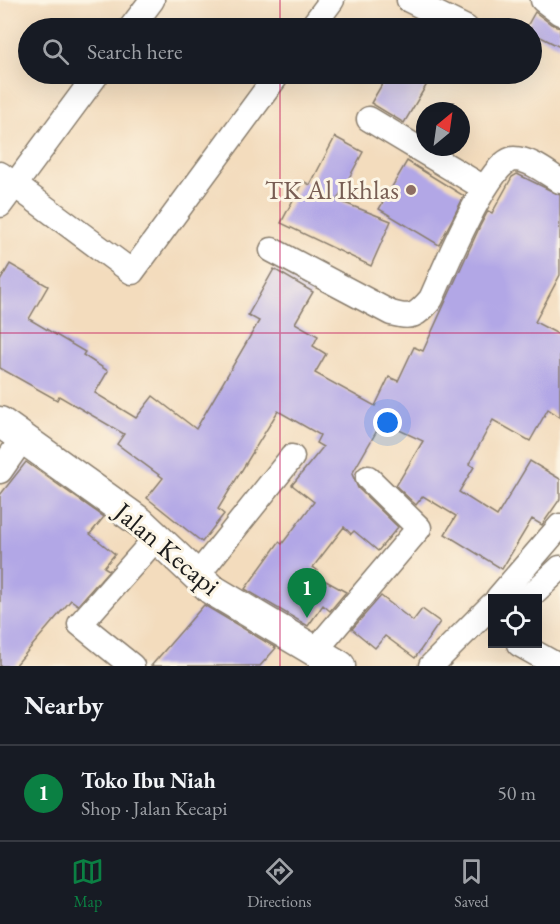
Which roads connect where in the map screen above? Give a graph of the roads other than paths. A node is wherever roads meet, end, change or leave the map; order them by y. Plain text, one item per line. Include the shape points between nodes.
1 (152, 0) edge
2 (332, 0) edge
3 (409, 0) edge
4 (543, 0) edge
5 (560, 13) edge
6 (138, 18) edge
7 (318, 18) edge
8 (446, 18) edge
9 (88, 84) edge
10 (271, 84) edge
11 (369, 119) dead end
12 (7, 179) edge
13 (560, 181) edge
14 (484, 188) junction
15 (0, 205) edge
16 (272, 250) dead end
17 (11, 430) edge
18 (292, 457) dead end
19 (0, 471) edge
20 (368, 478) dead end
21 (560, 527) edge
22 (158, 537) junction
23 (560, 568) edge
24 (196, 577) junction
25 (501, 594) edge
26 (532, 594) edge
27 (488, 610) edge
28 (526, 648) edge
29 (315, 651) junction
30 (132, 666) edge
31 (340, 666) edge
32 (431, 666) edge
33 (558, 666) edge

1 - 6 street
2 - 7 street
3 - 8 street
4 - 5 street
9 - 12 street
10 - 12 street via 132,272
11 - 14 street
12 - 15 street
13 - 14 street via 513,159 504,162
14 - 16 street via 430,299 419,313 406,318
17 - 19 street
17 - 22 street, Jalan Kecapi
18 - 24 street
20 - 29 street via 419,528
21 - 25 street
22 - 24 street, Jalan Kecapi
22 - 30 street via 80,624
23 - 26 street
24 - 29 street, Jalan Kecapi
27 - 32 street
28 - 33 street
29 - 31 street, Jalan Kecapi

